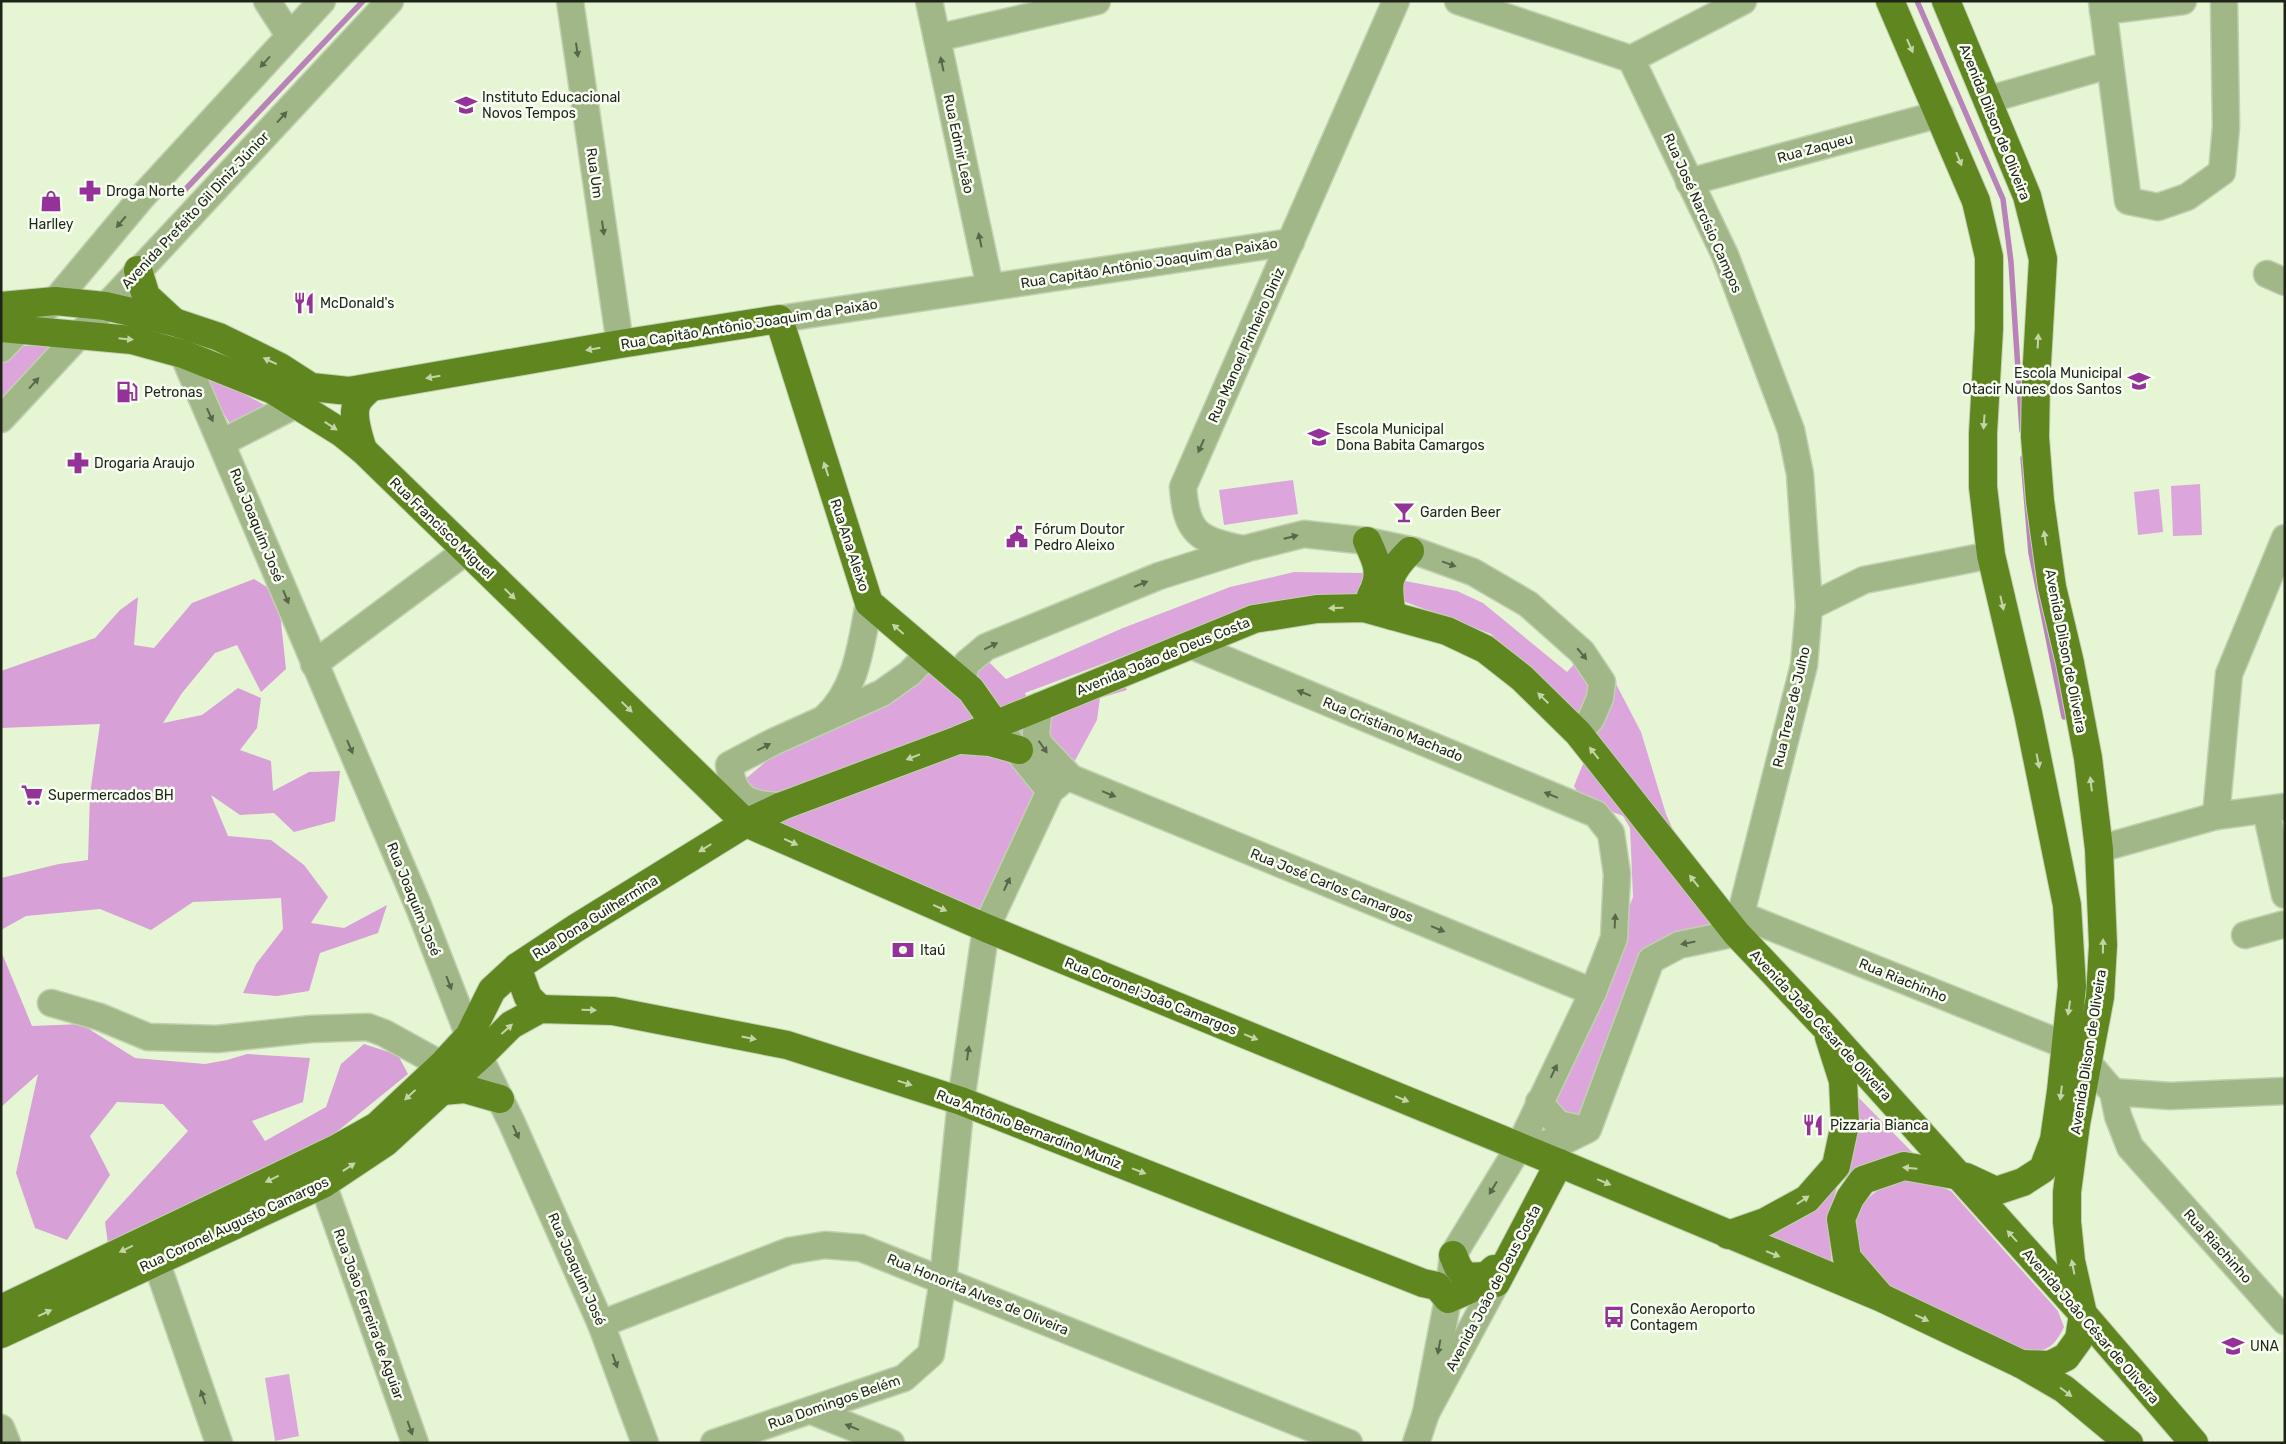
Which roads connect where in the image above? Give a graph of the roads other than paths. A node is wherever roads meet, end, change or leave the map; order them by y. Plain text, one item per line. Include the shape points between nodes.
1 (267, 1) edge
2 (322, 1) edge
3 (390, 1) edge
4 (570, 1) edge
5 (929, 1) edge
6 (1098, 1) edge
7 (1396, 1) edge
8 (1458, 1) edge
9 (1743, 1) edge
10 (1890, 1) edge
11 (1946, 1) edge
12 (2183, 1) edge
13 (2224, 1) edge
14 (2103, 6) edge
15 (289, 36) junction
16 (936, 38) junction
17 (1631, 59) junction
18 (2109, 65) junction
19 (1987, 100) junction
20 (1940, 114) junction
21 (1689, 182) junction
22 (1291, 242) junction
23 (138, 270) junction
24 (990, 287) junction
25 (55, 301) junction
26 (1, 306) edge
27 (105, 306) junction
28 (779, 319) junction
29 (174, 322) junction
30 (77, 335) junction
31 (7, 336) edge
32 (620, 344) junction
33 (183, 354) junction
34 (370, 388) junction
35 (304, 395) junction
36 (1, 419) edge
37 (222, 442) junction
38 (363, 450) junction
39 (2285, 538) edge
40 (1367, 541) junction
41 (1244, 549) junction
42 (1410, 550) junction
43 (466, 551) junction
44 (1991, 555) junction
45 (869, 603) junction
46 (1364, 608) junction
47 (1809, 608) junction
48 (1392, 616) junction
49 (1190, 645) junction
50 (928, 654) junction
51 (314, 664) junction
52 (961, 681) junction
53 (1039, 706) junction
54 (822, 720) junction
55 (994, 724) junction
56 (1578, 732) junction
57 (958, 740) junction
58 (1019, 750) junction
59 (728, 765) junction
60 (701, 778) junction
61 (1061, 784) junction
62 (782, 806) junction
63 (2275, 809) edge
64 (1596, 814) joint
65 (2216, 816) junction
66 (746, 823) junction
67 (2099, 849) junction
68 (2285, 896) edge
69 (1738, 924) junction
70 (2285, 924) edge
71 (986, 928) junction
72 (2245, 935) dead end
73 (517, 967) junction
74 (1593, 992) junction
75 (51, 1004) dead end
76 (540, 1009) junction
77 (1826, 1028) junction
78 (2065, 1045) junction
79 (475, 1046) junction
80 (2088, 1063) junction
81 (442, 1078) junction
82 (2285, 1091) edge
83 (2112, 1092) junction
84 (500, 1099) junction
85 (961, 1101) junction
86 (1539, 1102) junction
87 (1585, 1130) junction
88 (1518, 1146) junction
89 (1559, 1162) junction
90 (1958, 1175) junction
91 (323, 1184) junction
92 (1728, 1235) junction
93 (1453, 1255) junction
94 (1509, 1259) junction
95 (156, 1261) junction
96 (944, 1280) junction
97 (1496, 1283) junction
98 (1882, 1298) junction
99 (1448, 1299) junction
100 (1, 1309) edge
101 (2083, 1314) junction
102 (2285, 1321) edge
103 (601, 1324) junction
104 (1, 1334) edge
105 (2021, 1364) junction
106 (812, 1411) junction
107 (1426, 1413) junction
108 (1, 1428) edge
109 (729, 1440) edge
110 (7, 1443) edge
111 (219, 1443) edge
112 (415, 1443) edge
113 (645, 1443) edge
114 (891, 1443) edge
115 (1349, 1443) edge
116 (1416, 1443) edge
117 (2129, 1443) edge
118 (2194, 1443) edge

1 - 15 street
2 - 15 street
23 -> 3 street, Avenida Prefeito Gil Diniz Júnior
4 -> 32 street, Rua Um
5 - 16 street, Rua Edmir Leão
6 - 16 street
7 - 22 street, Rua Manoel Pinheiro Diniz
8 - 17 street
9 - 17 street
10 -> 20 main road, Avenida Dilson de Oliveira
11 - 19 main road, Avenida Dilson de Oliveira
12 - 14 street
13 - 18 street via 2226,127 2222,172 2187,197 2158,207 2128,201
14 - 18 street
15 -> 25 street via 142,197
24 -> 16 street, Rua Edmir Leão
17 - 21 street, Rua José Narcísio Campos
18 - 19 street
67 -> 19 main road, Avenida Dilson de Oliveira via 2088,758 2052,587 2040,501 2035,437 2043,259 2027,196
20 - 21 street, Rua Zaqueu
20 -> 44 main road, Avenida Dilson de Oliveira via 1976,201 1989,257 1983,487
21 - 47 street, Rua José Narcísio Campos via 1725,255 1791,430 1800,474
22 - 24 street, Rua Capitão Antônio Joaquim da Paixão
22 -> 41 street, Rua Manoel Pinheiro Diniz via 1183,486 1190,526 1214,544
23 - 27 street, Avenida Prefeito Gil Diniz Júnior
23 - 29 main road via 146,296
24 - 28 street, Rua Capitão Antônio Joaquim da Paixão
25 - 26 main road, Rua Francisco Miguel
25 - 27 main road, Rua Francisco Miguel
25 - 31 street
27 - 29 main road, Rua Francisco Miguel
27 - 30 street, Avenida Prefeito Gil Diniz Júnior
28 - 32 main road, Rua Capitão Antônio Joaquim da Paixão
45 -> 28 main road, Rua Ana Aleixo
35 -> 29 main road, Rua Francisco Miguel via 280,366 219,337
30 - 31 main road, Rua Francisco Miguel
30 -> 33 main road, Rua Francisco Miguel via 132,340
36 -> 30 street, Avenida Prefeito Gil Diniz Júnior
32 -> 34 main road, Rua Capitão Antônio Joaquim da Paixão
33 - 35 main road, Rua Francisco Miguel via 273,390
33 -> 37 street, Rua Joaquim José
34 - 35 main road, Rua Capitão Antônio Joaquim da Paixão
34 - 38 main road via 356,404 357,431
35 - 37 street
35 -> 38 main road, Rua Francisco Miguel
37 -> 51 street, Rua Joaquim José
38 - 43 main road, Rua Francisco Miguel
39 - 65 street via 2229,674
41 -> 40 street via 1304,534
40 - 42 street
40 - 46 main road via 1376,562 1378,582
52 -> 41 street via 967,663 986,647 1159,576
42 - 48 main road via 1396,565 1388,586
42 -> 56 street via 1473,572 1528,604 1582,652 1602,682 1600,698 1591,719
43 - 51 street
43 -> 60 main road, Rua Francisco Miguel
44 - 47 street via 1864,580
44 -> 78 main road, Avenida Dilson de Oliveira via 2028,713 2067,905 2072,986
50 -> 45 main road, Rua Ana Aleixo
45 - 54 street via 855,672 834,710
46 - 48 main road, Avenida João de Deus Costa
46 -> 49 main road, Avenida João de Deus Costa via 1317,609 1254,620
47 - 69 street, Rua Treze de Julho via 1804,665
56 -> 48 main road, Avenida João de Deus Costa via 1522,678 1485,649 1447,631
49 - 53 main road, Avenida João de Deus Costa
64 -> 49 street, Rua Cristiano Machado
50 - 52 main road, Rua Ana Aleixo
50 - 54 street via 910,673 882,693
51 -> 79 street, Rua Joaquim José
52 - 55 main road, Rua Ana Aleixo
53 - 55 main road, Avenida João de Deus Costa
53 -> 61 street, Rua José Carlos Camargos via 1036,734
59 -> 54 street
55 - 57 main road, Avenida João de Deus Costa
55 - 58 street
69 -> 56 main road, Avenida João César de Oliveira
57 - 58 main road via 990,742
57 -> 62 main road, Avenida João de Deus Costa
58 - 61 street
59 - 60 street
59 - 62 street, Avenida João de Deus Costa via 731,782 749,803
60 - 66 main road, Rua Francisco Miguel
71 -> 61 street, Rua Domingos Belém
61 -> 74 street, Rua José Carlos Camargos
62 - 66 main road, Avenida João de Deus Costa
63 - 65 street
63 - 68 street
74 -> 64 street, Avenida João de Deus Costa via 1614,938 1617,874 1611,833
65 - 67 street
66 -> 71 main road, Rua Coronel João Camargos
66 -> 73 main road, Rua Dona Guilhermina
80 -> 67 main road, Avenida Dilson de Oliveira via 2100,997 2103,945
69 - 77 main road, Avenida João César de Oliveira
69 - 78 street, Rua Riachinho
69 -> 87 street via 1679,945 1651,960
70 - 72 street
85 -> 71 street, Rua Domingos Belém
71 -> 88 main road, Rua Coronel João Camargos
73 - 76 main road via 528,997
73 - 79 main road, Rua Dona Guilhermina via 492,990
86 -> 74 street, Avenida João de Deus Costa
75 - 81 street via 100,1018 148,1037 217,1039 368,1026 384,1033
79 -> 76 main road, Rua Coronel Augusto Camargos
76 -> 85 main road, Rua Antônio Bernardino Muniz via 613,1011 787,1045
77 - 90 main road, Avenida João César de Oliveira
92 -> 77 main road via 1765,1222 1807,1198 1836,1166 1845,1124 1842,1081
78 -> 90 main road, Avenida Dilson de Oliveira via 2054,1140 2043,1169 2023,1182 1996,1191
79 - 81 main road, Rua Coronel Augusto Camargos
79 - 84 street, Rua Joaquim José
80 - 83 street, Rua Riachinho
101 -> 80 main road, Avenida Dilson de Oliveira via 2071,1261 2067,1192
81 - 84 main road via 465,1089
91 -> 81 main road, Rua Coronel Augusto Camargos via 386,1142
81 -> 100 main road, Rua Coronel Augusto Camargos via 377,1126 336,1149
82 - 83 street via 2170,1096
83 - 102 street, Rua Riachinho via 2130,1147
84 -> 103 street, Rua Joaquim José
85 - 96 street, Rua Domingos Belém
85 -> 99 main road, Rua Antônio Bernardino Muniz via 1437,1286
86 - 87 street via 1558,1124
86 - 88 street, Avenida João de Deus Costa
87 - 88 street via 1564,1141
88 - 89 main road, Rua Coronel João Camargos
88 -> 93 street, Avenida João de Deus Costa
89 -> 92 main road
89 - 94 main road, Avenida João de Deus Costa
90 -> 98 main road via 1904,1166 1863,1180 1850,1198 1841,1218 1847,1258
101 -> 90 main road, Avenida João César de Oliveira
91 - 95 main road, Rua Coronel Augusto Camargos
91 -> 112 street, Rua João Ferreira de Aguiar
92 -> 98 main road
93 - 94 main road via 1466,1277 1476,1278 1486,1276
93 - 99 street, Avenida João de Deus Costa
94 - 97 main road, Avenida João de Deus Costa
104 -> 95 main road, Rua Coronel Augusto Camargos
111 -> 95 street
96 - 103 street, Rua Honorita Alves de Oliveira via 861,1248 825,1245 789,1252
96 - 106 street, Rua Domingos Belém via 931,1354 904,1378
96 - 115 street, Rua Honorita Alves de Oliveira
97 - 99 main road via 1475,1287
97 - 107 street, Avenida João de Deus Costa
98 -> 105 main road
99 -> 107 street, Avenida João de Deus Costa
101 - 105 main road via 2079,1339 2066,1357 2050,1365
101 - 118 main road, Avenida João César de Oliveira
103 -> 113 street, Rua Joaquim José
105 -> 117 main road via 2064,1389
106 - 109 street, Rua Domingos Belém
114 -> 106 street
107 - 116 street, Avenida João de Deus Costa
108 - 110 street

